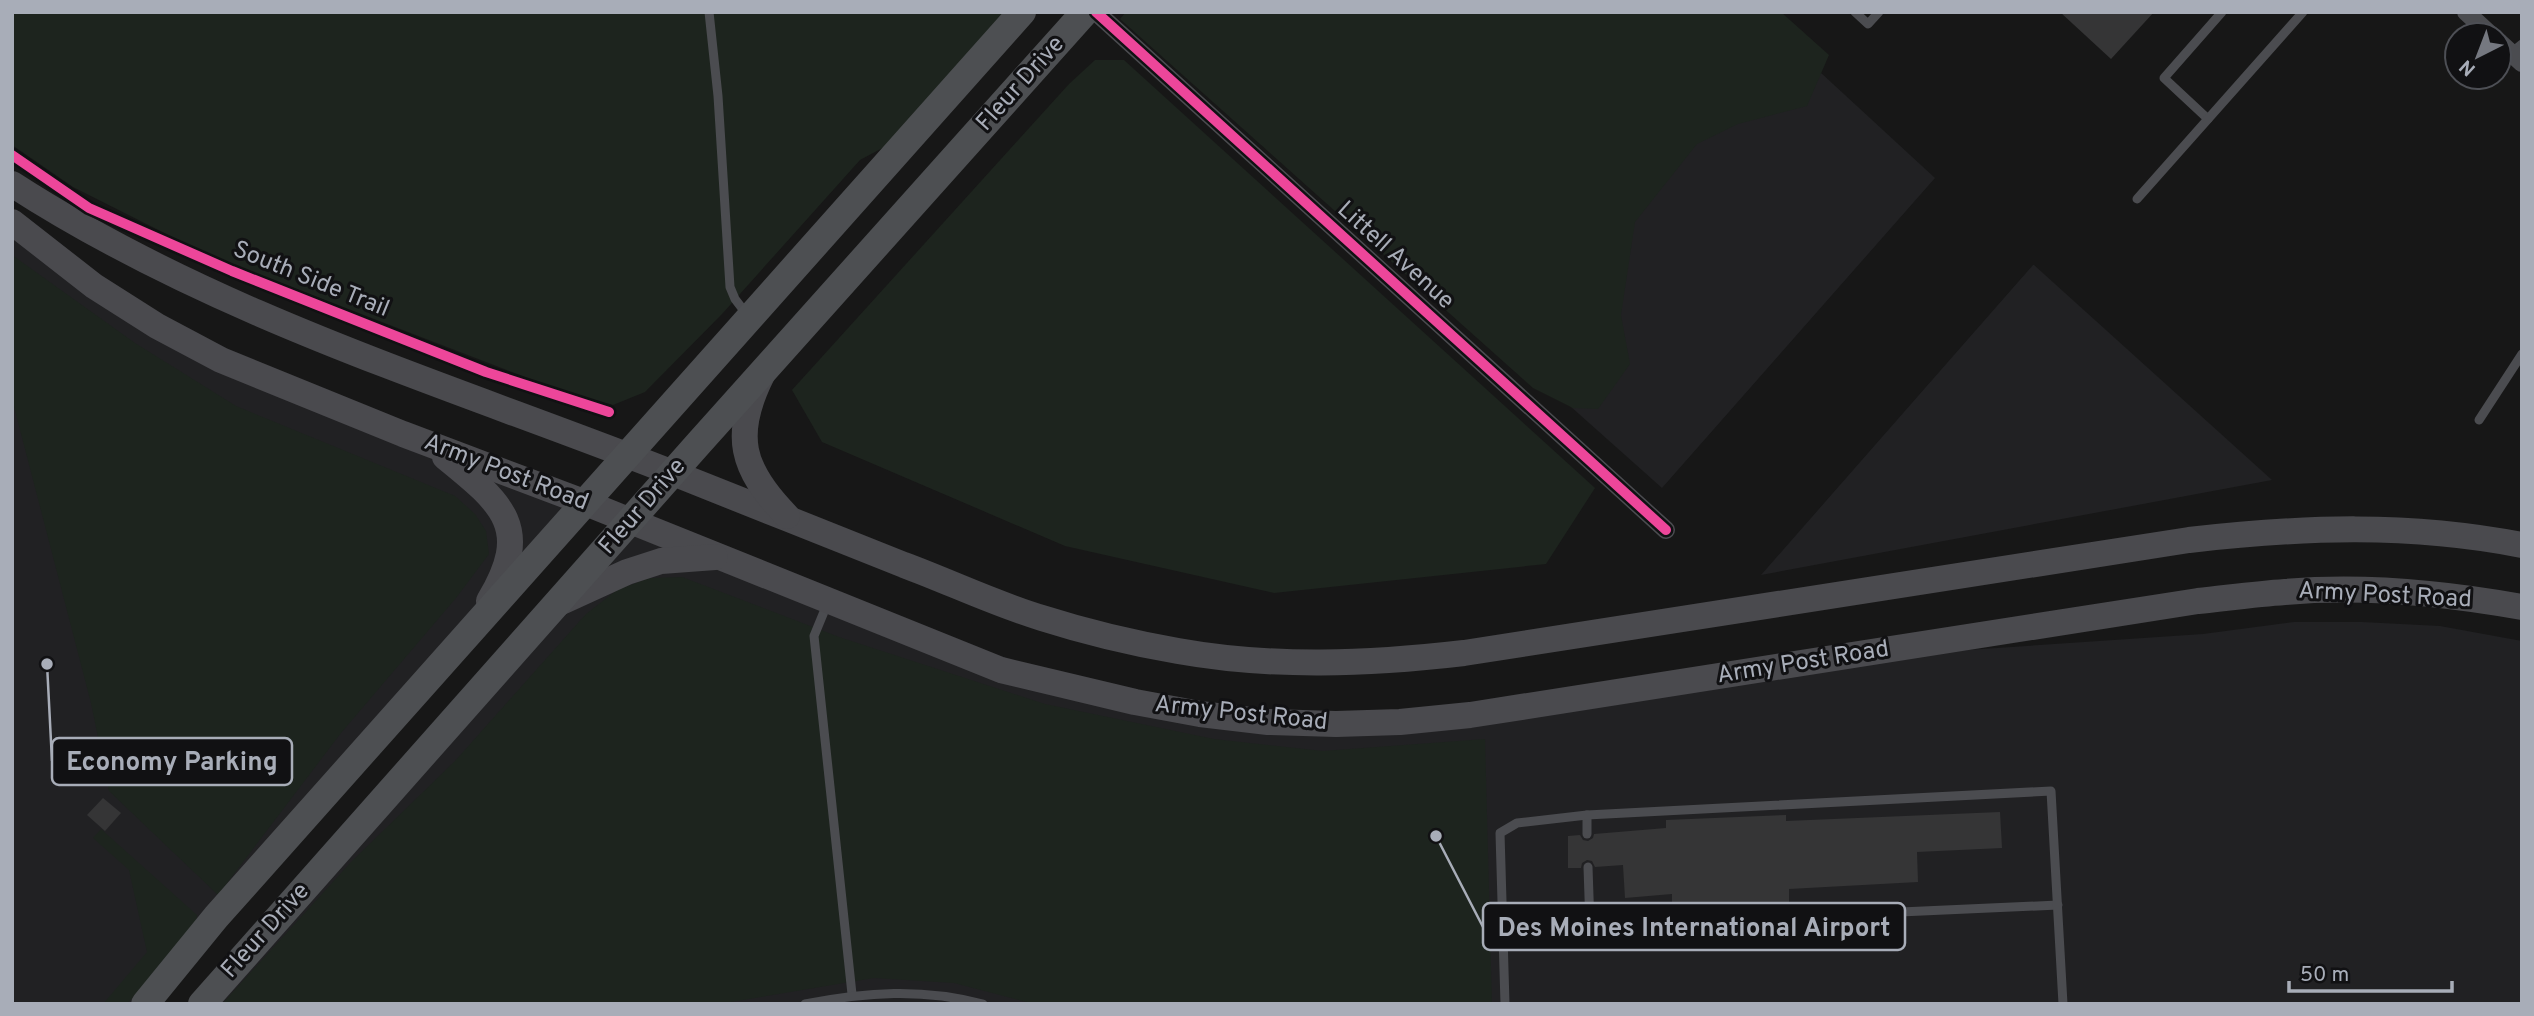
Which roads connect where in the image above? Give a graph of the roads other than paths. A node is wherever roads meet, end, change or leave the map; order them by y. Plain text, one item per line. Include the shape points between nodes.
1 (709, 12) edge
2 (1022, 12) edge
3 (1085, 12) edge
4 (1096, 12) edge
5 (1855, 12) edge
6 (1879, 12) edge
7 (2222, 12) edge
8 (2303, 12) edge
9 (2208, 119) junction
10 (12, 184) edge
11 (2137, 200) dead end
12 (12, 222) edge
13 (749, 317) junction
14 (2522, 354) edge
15 (764, 370) junction
16 (2479, 420) dead end
17 (428, 443) junction
18 (627, 455) junction
19 (673, 473) junction
20 (586, 503) junction
21 (790, 520) junction
22 (631, 521) junction
23 (1667, 530) dead end
24 (2522, 545) edge
25 (720, 557) junction
26 (829, 600) junction
27 (557, 604) junction
28 (2522, 607) edge
29 (469, 634) junction
30 (1587, 815) junction
31 (1587, 834) dead end
32 (1588, 867) dead end
33 (2058, 905) junction
34 (1590, 926) junction
35 (1503, 930) junction
36 (852, 994) junction
37 (145, 1004) edge
38 (202, 1004) edge
39 (805, 1004) edge
40 (982, 1004) edge
41 (1506, 1004) edge
42 (2063, 1004) edge

1 - 13 lane via 730,286
2 - 13 main road, Fleur Drive
3 - 15 main road, Fleur Drive
4 - 23 street, Littell Avenue
5 - 6 lane via 1868,24
7 - 9 lane via 2164,78
8 - 9 lane
9 - 11 lane
10 - 18 main road via 121,248 211,293
12 - 17 main road, Army Post Road via 94,286 157,326 221,360
13 - 18 main road, Fleur Drive
14 - 16 lane
15 - 19 main road, Fleur Drive
15 - 21 main road via 749,405 745,445 757,481
17 - 20 main road, Army Post Road
17 - 29 main road via 482,487 507,522 511,541 506,569
18 - 19 main road
18 - 20 main road, Fleur Drive
19 - 21 main road
19 - 22 main road, Fleur Drive
20 - 22 main road, Army Post Road
20 - 29 main road, Fleur Drive
21 - 24 main road via 1039,617 1110,638 1181,652 1321,663 1464,653 2274,530 2417,531
22 - 25 main road, Army Post Road
22 - 27 main road, Fleur Drive
25 - 26 main road, Army Post Road
25 - 27 main road via 662,561
26 - 28 main road, Army Post Road via 1001,670 1200,714 1336,724 1470,715 2287,591 2416,593
26 - 36 lane via 814,636
27 - 38 main road, Fleur Drive
29 - 37 main road, Fleur Drive via 216,917
30 - 31 lane
30 - 33 lane via 2052,791
30 - 35 lane via 1517,823 1500,833
32 - 34 lane
33 - 34 lane
33 - 42 lane
34 - 35 lane
35 - 41 lane
36 - 39 lane
36 - 40 lane via 909,993

